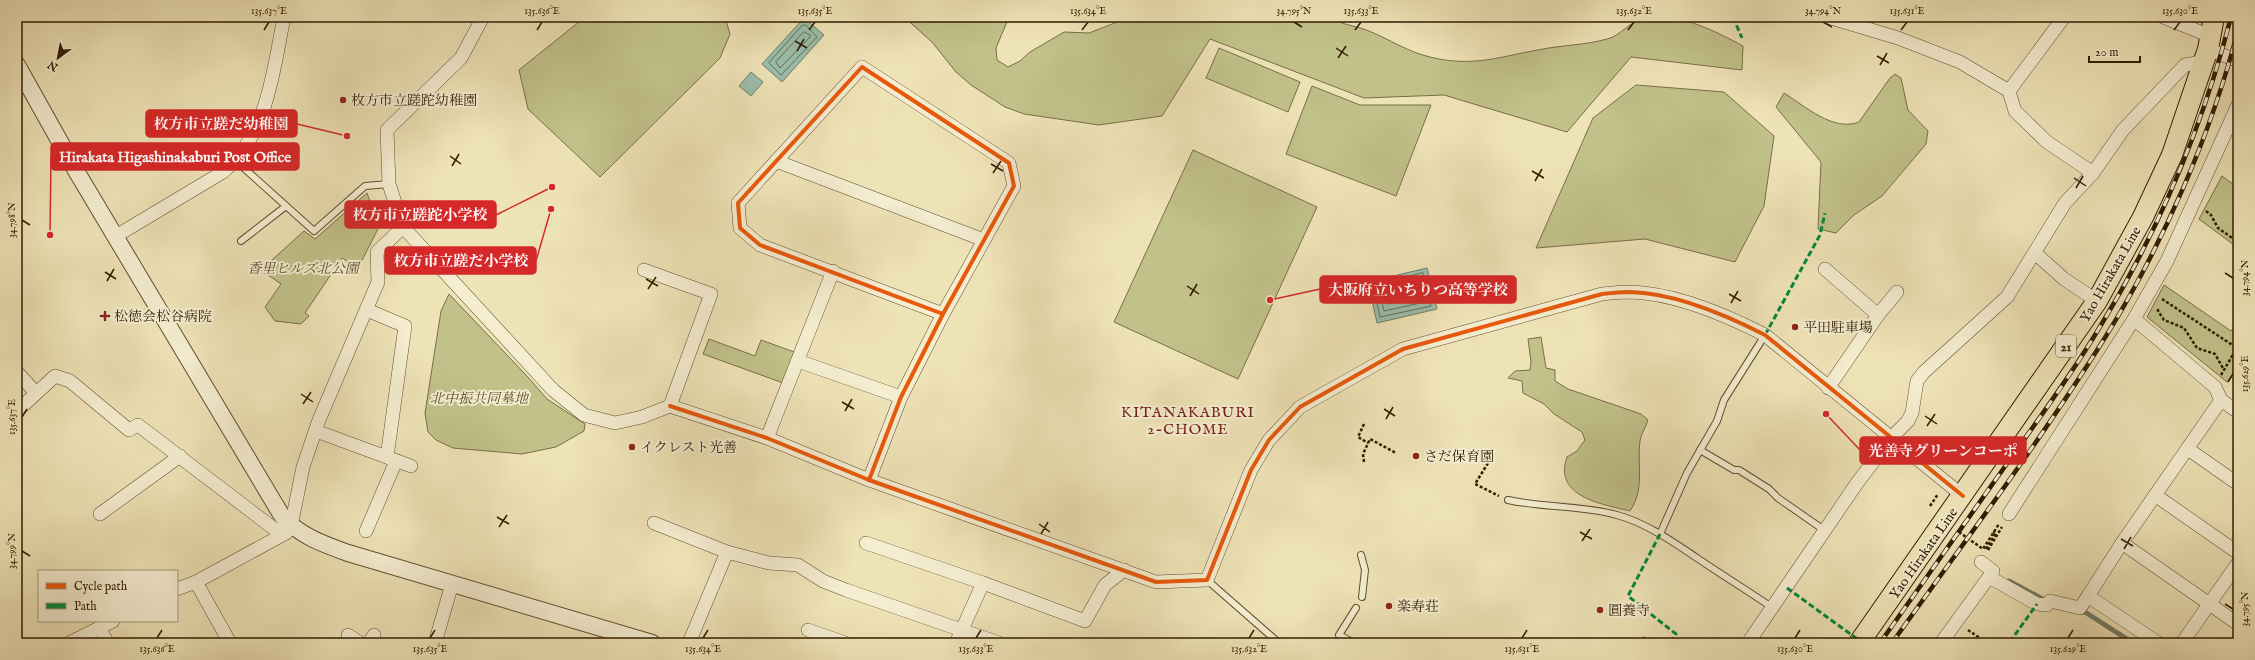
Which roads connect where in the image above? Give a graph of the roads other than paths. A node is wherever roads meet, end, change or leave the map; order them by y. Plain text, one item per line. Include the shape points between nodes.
1 (284, 17) edge
2 (483, 17) edge
3 (1828, 17) edge
4 (2064, 17) edge
5 (2163, 17) edge
6 (2209, 41) edge
7 (2238, 61) edge
8 (17, 65) edge
9 (2009, 91) junction
10 (2238, 105) edge
11 (236, 161) junction
12 (776, 161) junction
13 (2093, 173) junction
14 (389, 184) junction
15 (286, 206) junction
16 (403, 228) junction
17 (116, 236) junction
18 (984, 240) junction
19 (241, 241) dead end
20 (2034, 252) junction
21 (1825, 269) dead end
22 (644, 270) dead end
23 (833, 272) junction
24 (1897, 292) dead end
25 (2097, 301) junction
26 (367, 310) junction
27 (943, 314) junction
28 (1878, 315) junction
29 (2134, 319) junction
30 (1765, 335) junction
31 (798, 361) junction
32 (17, 372) edge
33 (1828, 388) junction
34 (36, 394) junction
35 (901, 397) junction
36 (2221, 400) junction
37 (670, 406) junction
38 (17, 411) edge
39 (2238, 412) edge
40 (316, 431) junction
41 (1892, 437) junction
42 (767, 438) junction
43 (2188, 449) junction
44 (1700, 450) junction
45 (180, 456) junction
46 (391, 459) junction
47 (411, 466) dead end
48 (868, 480) junction
49 (2238, 484) edge
50 (2155, 495) junction
51 (1963, 496) junction
52 (1508, 500) road end
53 (100, 514) dead end
54 (2009, 514) road end
55 (654, 523) dead end
56 (288, 530) junction
57 (1824, 530) junction
58 (366, 531) dead end
59 (1660, 534) junction
60 (866, 543) dead end
61 (2122, 543) junction
62 (727, 552) junction
63 (2238, 553) edge
64 (1361, 555) dead end
65 (1982, 558) road end
66 (2238, 563) edge
67 (1124, 570) junction
68 (1990, 577) junction
69 (1207, 580) junction
70 (196, 582) junction
71 (983, 583) junction
72 (452, 584) junction
73 (178, 590) edge
74 (2088, 596) junction
75 (1362, 597) dead end
76 (2210, 604) junction
77 (1356, 608) dead end
78 (1773, 608) junction
79 (111, 622) edge
80 (2238, 624) edge
81 (99, 628) junction
82 (808, 630) dead end
83 (962, 631) junction
84 (348, 635) dead end
85 (647, 642) edge
86 (69, 643) edge
87 (108, 643) edge
88 (230, 643) edge
89 (360, 643) edge
90 (435, 643) edge
91 (689, 643) edge
92 (845, 643) edge
93 (956, 643) edge
94 (999, 643) edge
95 (1279, 643) edge
96 (1354, 643) edge
97 (1748, 643) edge
98 (1859, 643) edge
99 (1941, 643) edge
100 (2158, 643) edge
101 (2182, 643) edge

1 - 11 street via 260,121
2 - 14 street via 461,58 386,130
3 - 9 street via 1898,38 1960,62
4 - 9 street
5 - 6 street
6 - 7 street
6 - 13 street via 2123,130
6 - 25 main road, Yao Hirakata Line / 21 via 2172,155 2143,217
8 - 17 street
9 - 13 street via 2015,110 2047,142
10 - 29 street via 2167,261
11 - 15 lane
11 - 17 street via 223,172
12 - 18 street
12 - 18 street via 862,67 1009,164 1014,186
12 - 23 street via 738,203 740,228 760,245
13 - 20 street via 2065,203
14 - 15 lane via 365,186 314,231
14 - 16 street
15 - 19 lane
16 - 26 street via 378,252 378,282
16 - 37 street via 554,390 584,415 615,423 642,417
17 - 56 street
18 - 27 street
20 - 25 street via 2064,279
20 - 41 street via 2007,297 1924,372 1916,388 1912,413 1908,421
21 - 28 street
22 - 37 street via 711,294
23 - 27 street
23 - 31 street
24 - 28 street
25 - 51 main road, Yao Hirakata Line / 21
26 - 40 street
26 - 46 street via 404,326
27 - 35 street
28 - 33 street
29 - 36 street via 2215,386
29 - 54 street
30 - 33 street
30 - 44 lane via 1724,400 1717,421
30 - 69 street via 1734,319 1668,298 1631,292 1602,294 1403,349 1300,407 1268,440 1251,470
31 - 35 street
31 - 42 street
32 - 34 street
33 - 41 street
34 - 38 street
34 - 45 street via 55,376 70,381 129,430 138,425
35 - 48 street
36 - 39 street
36 - 43 street
37 - 42 street
40 - 46 street
40 - 56 street via 303,467
41 - 51 street
41 - 57 street
42 - 48 street
43 - 49 street
43 - 50 street
44 - 57 lane via 1770,489 1778,498
44 - 59 lane
45 - 53 street
45 - 56 street via 273,528
46 - 47 street
46 - 58 street
48 - 67 street
50 - 61 street
50 - 63 street
51 - 98 main road, Yao Hirakata Line / 21
52 - 59 lane via 1536,505 1577,507 1617,515
55 - 62 street
56 - 70 street
56 - 72 street via 348,554
57 - 78 street
59 - 78 lane
60 - 71 street
61 - 74 street
61 - 76 street
62 - 83 street via 769,563 798,565 823,581
62 - 91 street
64 - 75 lane via 1365,570
65 - 68 street via 1993,571
66 - 76 street
67 - 69 street via 1156,582
67 - 71 street via 1105,585 1085,622
68 - 74 street via 2037,604 2047,605 2050,602 2080,608
68 - 99 street
69 - 95 lane
70 - 73 street
70 - 88 street
71 - 83 street
72 - 85 street
72 - 90 street
74 - 100 street
76 - 80 street
76 - 101 street
77 - 96 lane via 1339,634
78 - 97 street
79 - 81 street
81 - 86 street
81 - 87 street
82 - 92 street
83 - 93 street
83 - 94 street
84 - 89 street

